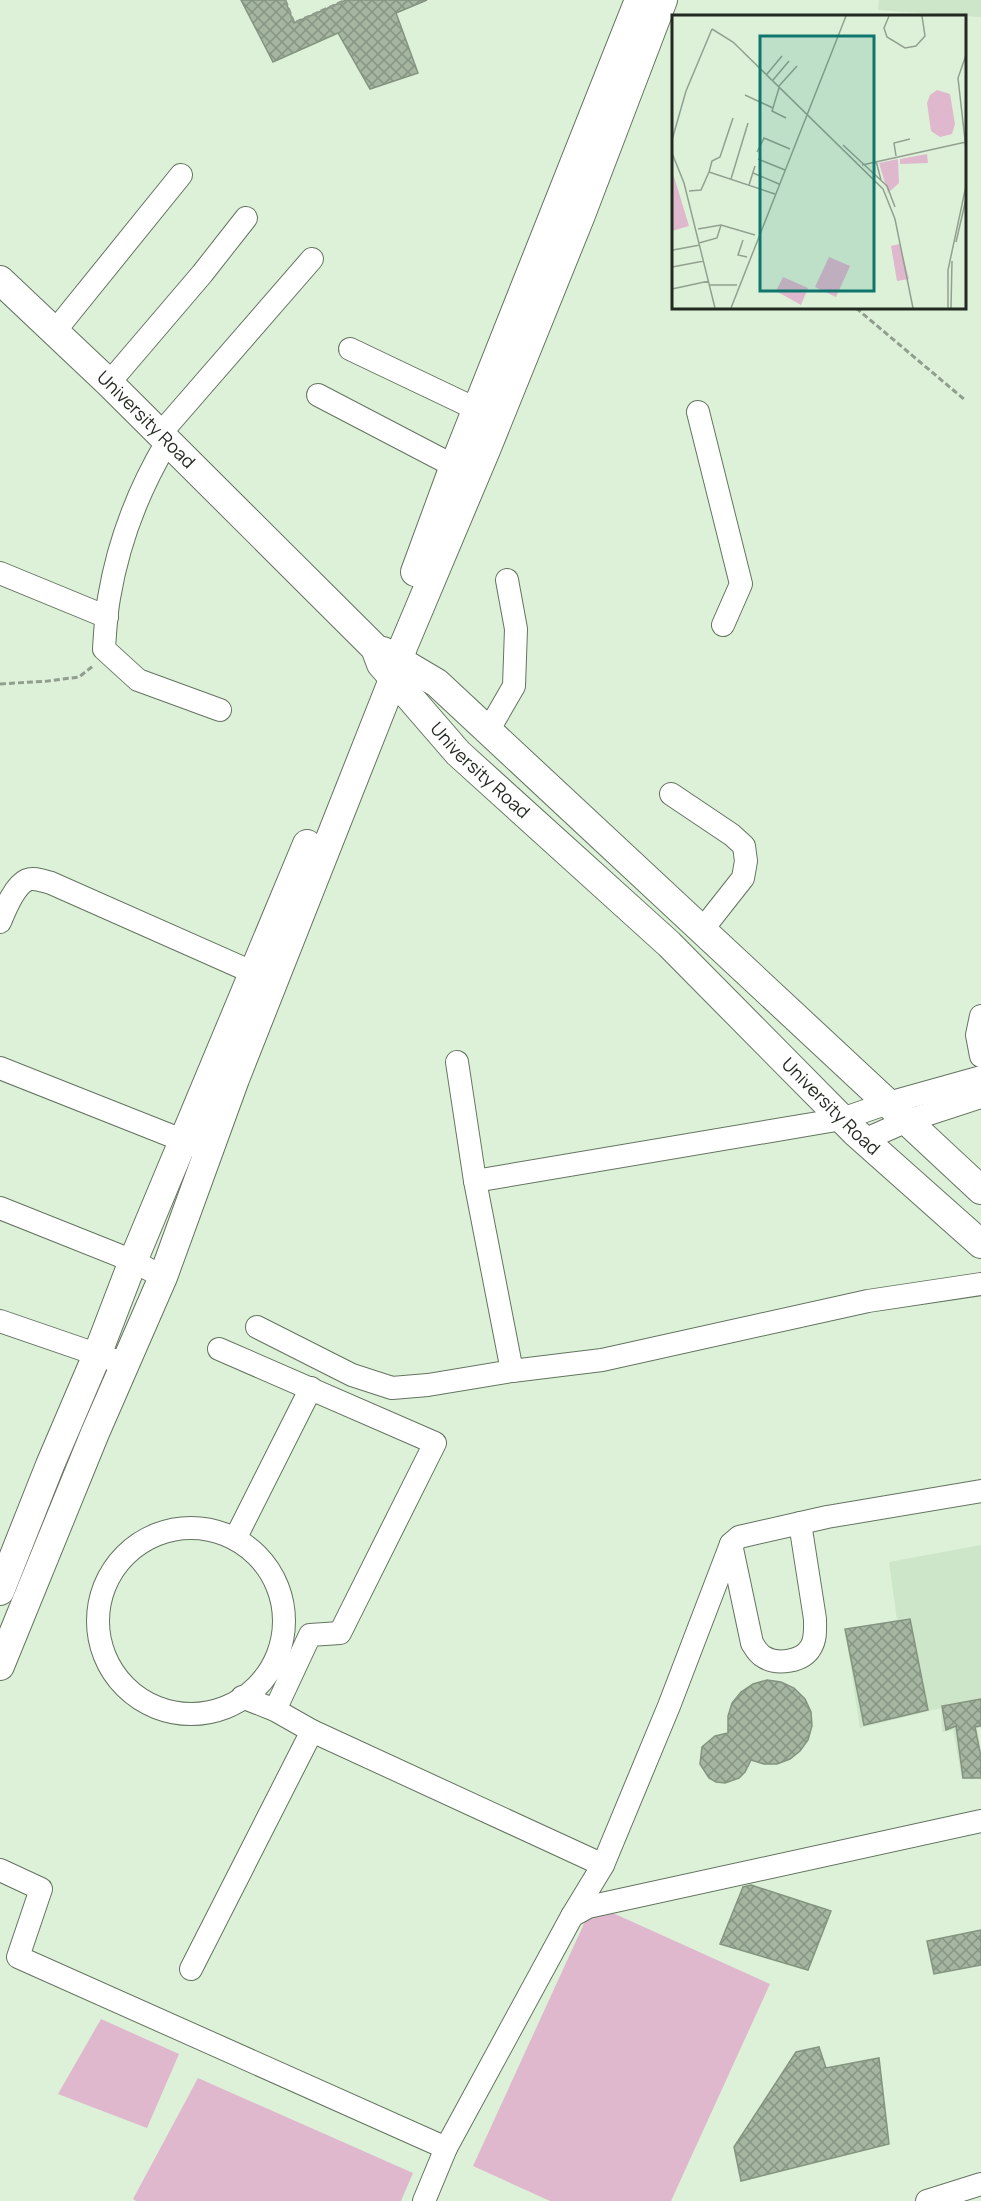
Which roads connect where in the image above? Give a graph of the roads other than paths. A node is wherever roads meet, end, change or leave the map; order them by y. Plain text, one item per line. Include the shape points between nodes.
1 (639, 0) edge
2 (663, 0) edge
3 (181, 175) dead end
4 (246, 218) dead end
5 (312, 259) dead end
6 (0, 280) edge
7 (54, 331) junction
8 (350, 349) dead end
9 (109, 383) junction
10 (318, 395) dead end
11 (476, 409) junction
12 (698, 412) dead end
13 (163, 438) junction
14 (454, 466) junction
15 (0, 573) edge
16 (507, 580) dead end
17 (107, 617) junction
18 (723, 625) dead end
19 (387, 660) junction
20 (220, 710) dead end
21 (488, 731) junction
22 (671, 794) dead end
23 (0, 922) edge
24 (702, 930) junction
25 (254, 973) junction
26 (981, 1016) edge
27 (981, 1056) edge
28 (457, 1062) dead end
29 (0, 1068) edge
30 (981, 1077) edge
31 (981, 1097) edge
32 (898, 1112) junction
33 (842, 1119) junction
34 (864, 1140) junction
35 (182, 1141) junction
36 (209, 1151) junction
37 (475, 1181) junction
38 (981, 1190) edge
39 (0, 1208) edge
40 (981, 1244) edge
41 (132, 1261) junction
42 (163, 1277) junction
43 (981, 1284) edge
44 (0, 1321) edge
45 (257, 1327) dead end
46 (219, 1349) dead end
47 (97, 1355) junction
48 (125, 1364) junction
49 (512, 1371) junction
50 (311, 1388) junction
51 (981, 1491) edge
52 (800, 1523) junction
53 (236, 1539) junction
54 (730, 1544) junction
55 (0, 1591) edge
56 (0, 1666) edge
57 (242, 1697) junction
58 (275, 1710) junction
59 (312, 1731) junction
60 (981, 1821) edge
61 (603, 1864) junction
62 (0, 1870) edge
63 (572, 1916) junction
64 (190, 1969) dead end
65 (446, 2148) junction
66 (980, 2186) edge
67 (424, 2201) edge
68 (927, 2201) edge

1 - 11 main road
2 - 19 main road via 576,225
3 - 7 street
4 - 9 street
5 - 13 street
6 - 7 main road, University Road
7 - 9 main road, University Road
8 - 11 street
9 - 13 main road, University Road
10 - 14 street
11 - 14 main road
12 - 18 street via 741,584
13 - 17 street via 122,546
13 - 19 main road, University Road
14 - 19 main road
15 - 17 street
16 - 21 street via 516,629 514,686
17 - 20 street via 104,649 138,680
19 - 21 main road via 437,683
19 - 25 main road
19 - 33 main road, University Road via 458,753 669,944
19 - 36 main road
21 - 24 main road
22 - 24 street via 744,846 747,861 742,878
23 - 25 street via 19,887 34,879 51,883
24 - 32 main road
25 - 35 main road
26 - 27 street via 977,1035
28 - 37 street
29 - 35 street
30 - 32 street
31 - 32 street
32 - 33 street
32 - 34 street
32 - 38 main road
33 - 34 main road, University Road
33 - 37 street
34 - 40 main road, University Road
35 - 36 street
35 - 41 main road
36 - 42 main road
37 - 49 street
39 - 41 street
41 - 42 street
41 - 47 main road
42 - 48 main road
43 - 49 street via 868,1301 602,1360
44 - 47 street
45 - 49 street via 352,1375 392,1388
46 - 50 street
47 - 48 street
47 - 55 main road
48 - 56 main road
50 - 53 street
50 - 58 street via 435,1443 340,1633 310,1635
51 - 52 street
52 - 54 street via 738,1537
52 - 54 street via 815,1635 811,1648 791,1660 766,1659 752,1643
53 - 57 street via 260,1556 280,1587 286,1623 275,1656
53 - 57 street via 193,1527 157,1534 120,1562 105,1584 97,1620 103,1657 124,1688 154,1708 190,1716 227,1709
54 - 61 street via 669,1706
57 - 58 street
58 - 59 street
59 - 61 street
59 - 64 street
60 - 63 street via 588,1907
61 - 63 street
62 - 65 street via 41,1889 18,1956
63 - 65 street
65 - 67 street
66 - 68 street

